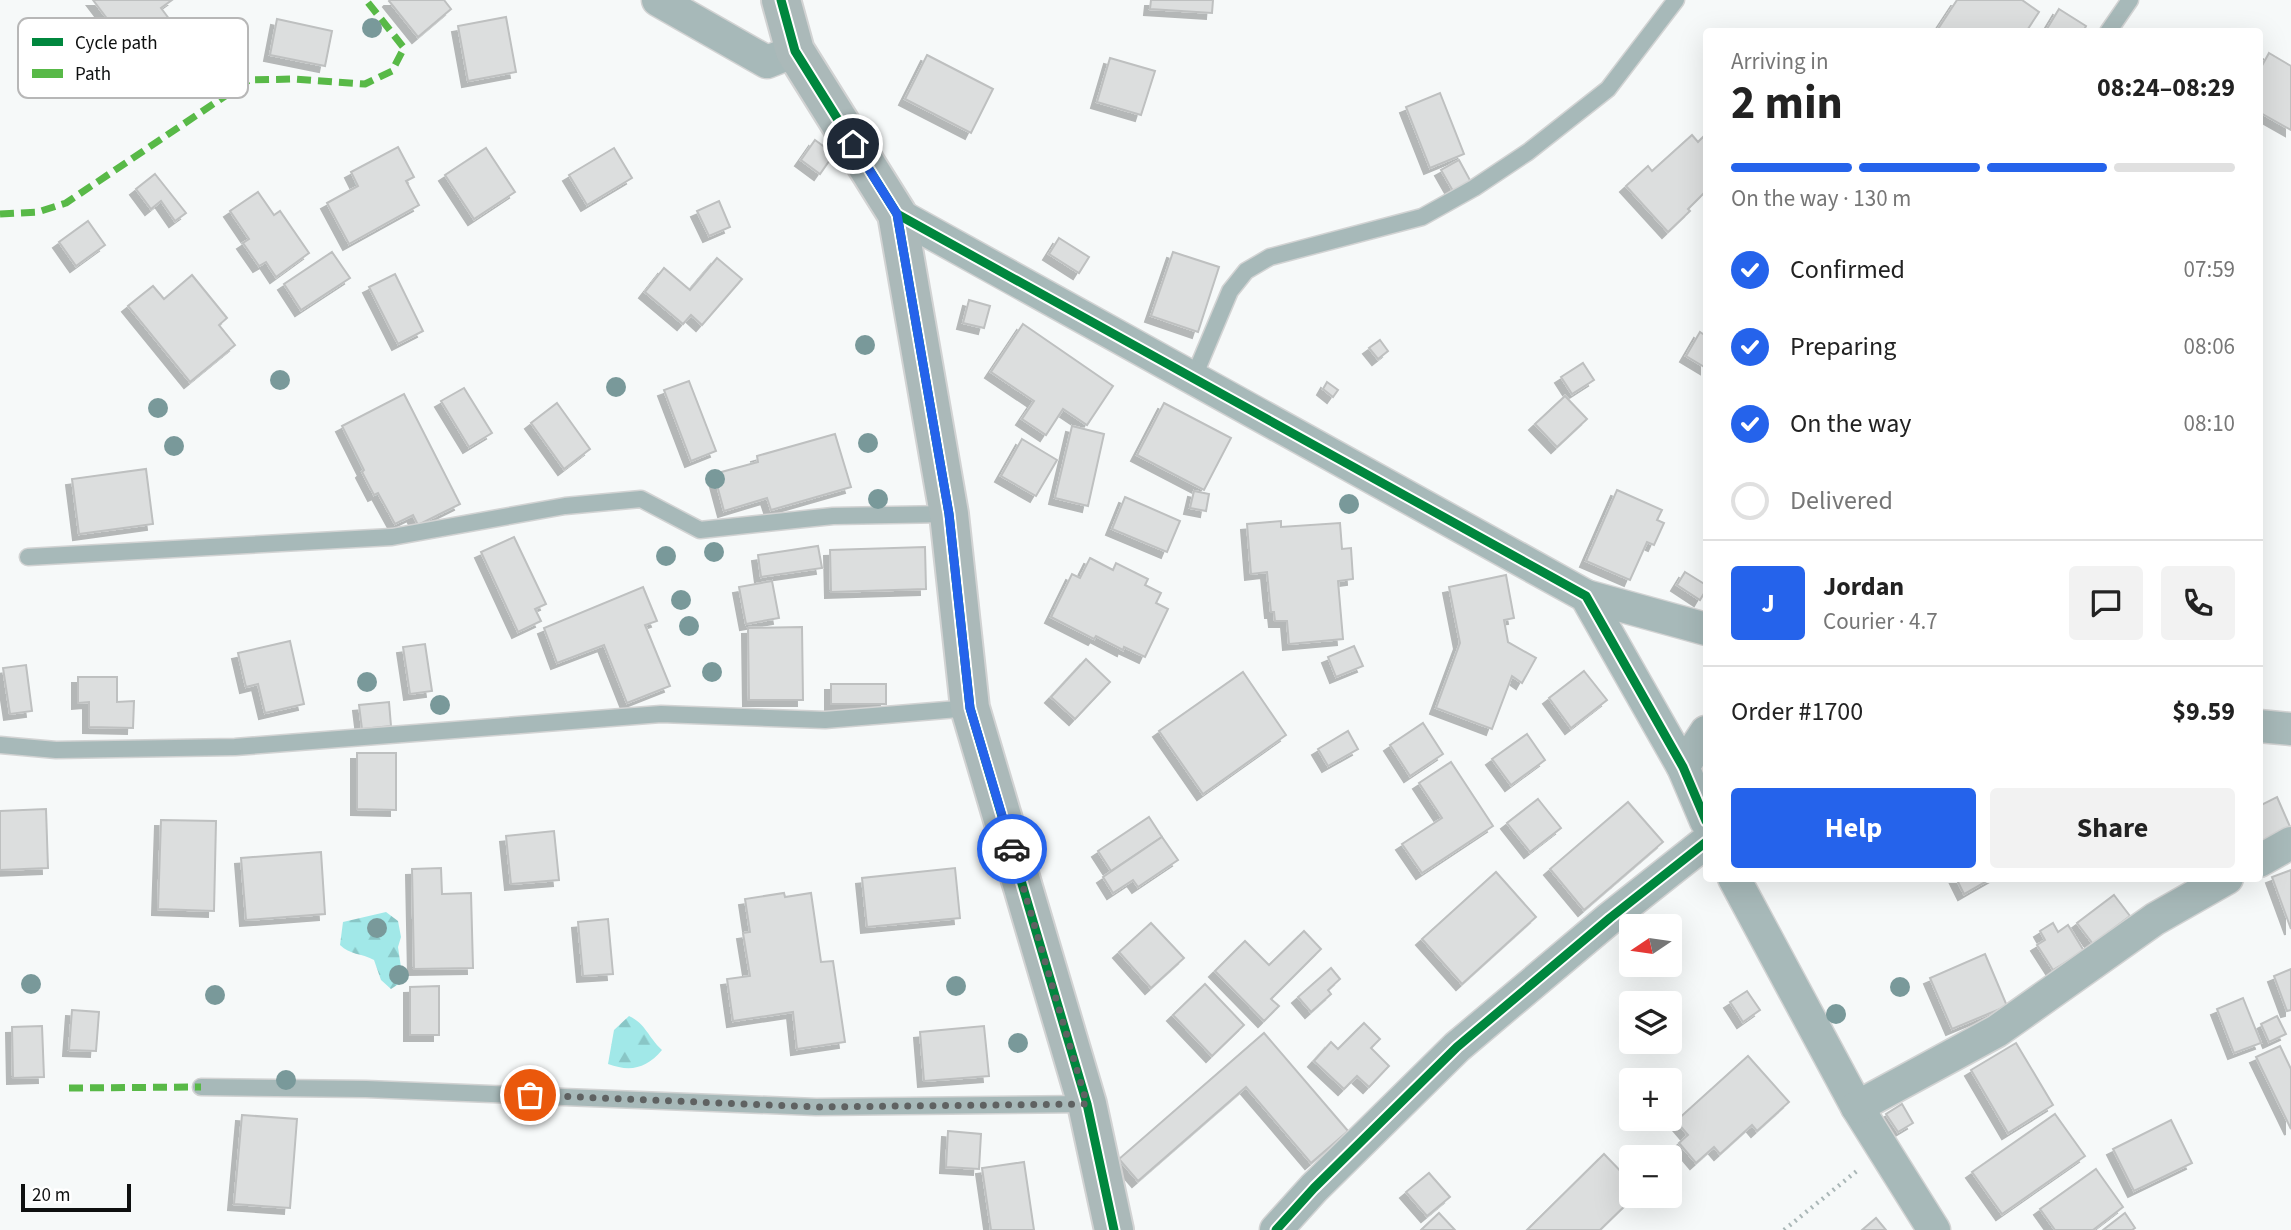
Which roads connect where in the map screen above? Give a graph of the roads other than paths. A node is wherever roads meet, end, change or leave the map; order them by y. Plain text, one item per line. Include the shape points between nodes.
1 (658, 0) edge
2 (782, 0) edge
3 (2130, 0) edge
4 (1666, 4) edge
5 (2111, 28) edge
6 (795, 51) junction
7 (897, 214) junction
8 (1193, 379) junction
9 (949, 514) junction
10 (27, 556) dead end
11 (1586, 597) junction
12 (1703, 628) edge
13 (970, 708) junction
14 (2263, 726) edge
15 (2291, 729) edge
16 (1703, 737) edge
17 (0, 745) edge
18 (1683, 767) junction
19 (1703, 814) edge
20 (2291, 843) edge
21 (1703, 844) edge
22 (2263, 859) edge
23 (1736, 882) edge
24 (2220, 882) edge
25 (201, 1087) dead end
26 (1087, 1104) junction
27 (1857, 1107) junction
28 (1114, 1230) edge
29 (1276, 1230) edge
30 (1934, 1230) edge

1 - 6 street via 767,62
2 - 6 street
3 - 5 lane
4 - 8 lane via 1608,89 1474,188 1422,217 1270,257 1246,271 1230,291
6 - 7 street
7 - 8 street
7 - 9 street
8 - 11 street
9 - 10 lane via 833,516 700,530 642,499 565,506 392,537
9 - 13 street
11 - 12 street
11 - 18 street
13 - 17 lane via 825,720 661,714 234,747 57,750
13 - 26 street
14 - 15 street
16 - 18 street
18 - 19 street
20 - 22 street
21 - 29 street via 1457,1047
23 - 27 street
24 - 27 street via 2155,919 1997,1031
25 - 26 lane via 816,1107
26 - 28 street
27 - 30 street

